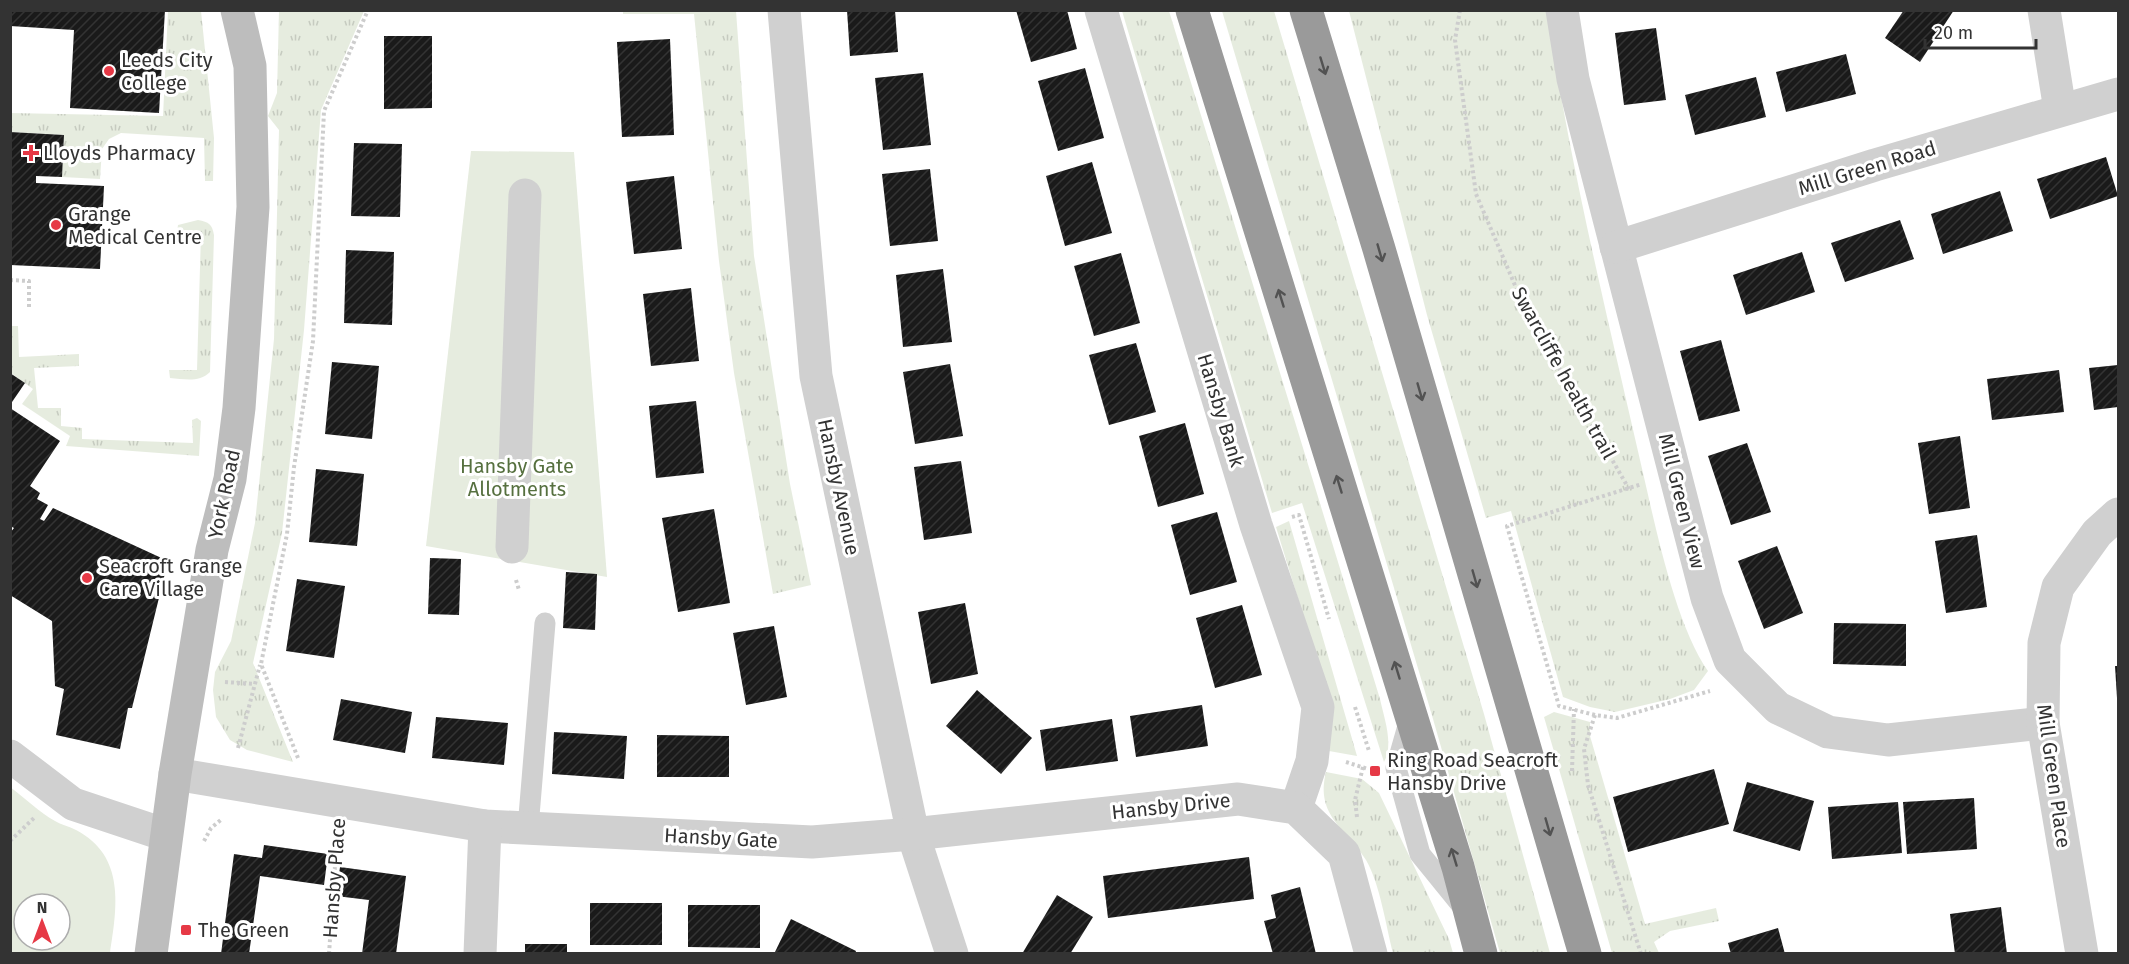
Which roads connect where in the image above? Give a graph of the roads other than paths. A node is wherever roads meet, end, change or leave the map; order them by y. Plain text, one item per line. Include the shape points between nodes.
1 (237, 10) edge
2 (261, 10) edge
3 (784, 10) edge
4 (1101, 10) edge
5 (1192, 10) edge
6 (1306, 10) edge
7 (1562, 10) edge
8 (2044, 10) edge
9 (250, 66) junction
10 (2118, 94) edge
11 (2060, 110) junction
12 (525, 195) dead end
13 (1616, 247) junction
14 (2118, 514) edge
15 (512, 547) dead end
16 (545, 623) dead end
17 (2043, 723) junction
18 (10, 756) edge
19 (175, 774) junction
20 (1296, 808) junction
21 (485, 826) junction
22 (528, 828) junction
23 (913, 834) junction
24 (166, 835) junction
25 (151, 954) edge
26 (480, 954) edge
27 (952, 954) edge
28 (1371, 954) edge
29 (1481, 954) edge
30 (1585, 954) edge
31 (2082, 954) edge

1 - 9 street, York Road
2 - 9 street, York Road
3 - 23 street, Hansby Avenue via 816,376
4 - 20 street, Hansby Bank via 1256,525 1318,707 1312,761
29 -> 5 highway
6 -> 30 highway
7 - 13 street, Mill Green View via 1573,79
8 - 11 street
9 - 19 street, York Road via 253,207 239,408 231,479 212,550
10 - 11 street, Mill Green Road
11 - 13 street, Mill Green Road
12 - 15 street
13 - 17 street, Mill Green View via 1707,598 1730,660 1778,708 1828,732 1888,740
14 - 17 street, Mill Green Place via 2097,533 2058,587 2044,643
16 - 22 lane
17 - 31 street, Mill Green Place
18 - 24 street via 73,804
19 - 21 street, Hansby Gate
19 - 24 street, York Road
20 - 23 street, Hansby Drive via 1238,798
20 - 28 street via 1344,854
21 - 22 street, Hansby Gate
21 - 26 street
22 - 23 street, Hansby Gate via 812,842
23 - 27 street, Hansby Avenue
24 - 25 street, York Road

